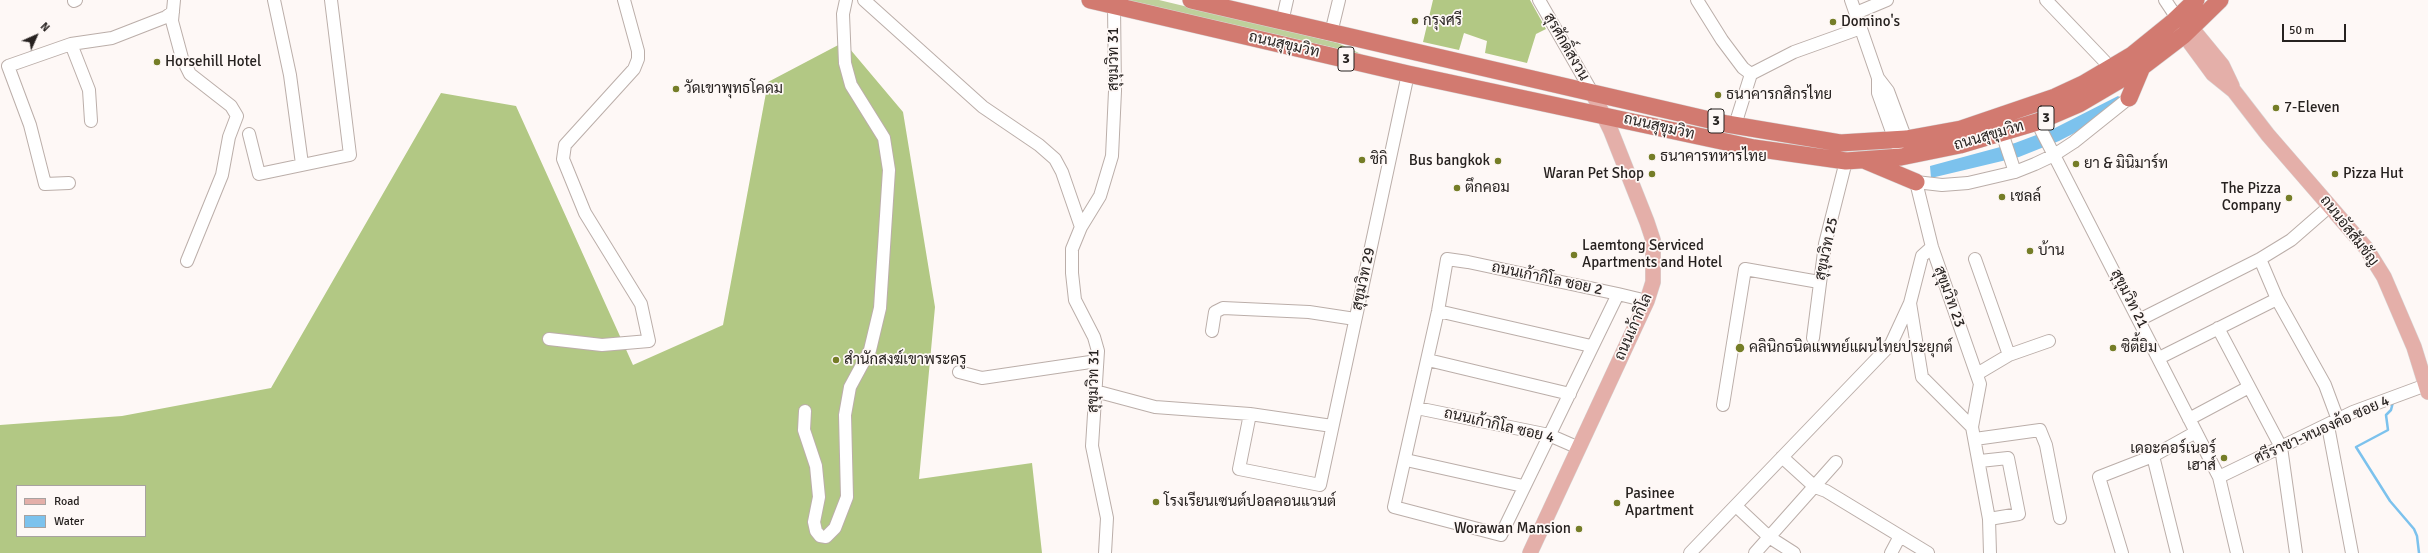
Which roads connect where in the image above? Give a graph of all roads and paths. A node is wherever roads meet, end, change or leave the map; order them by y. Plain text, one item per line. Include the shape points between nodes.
1 (274, 0) edge
2 (331, 0) edge
3 (624, 0) edge
4 (846, 0) edge
5 (864, 0) edge
6 (1090, 0) edge
7 (1191, 0) edge
8 (1288, 0) edge
9 (1339, 0) edge
10 (1539, 0) edge
11 (1697, 0) edge
12 (1850, 0) edge
13 (1887, 0) edge
14 (2046, 0) edge
15 (2164, 0) edge
16 (2196, 0) edge
17 (2220, 0) edge
18 (1236, 5) edge
19 (174, 6) edge
20 (1114, 6) junction
21 (1856, 13) junction
22 (1282, 22) junction
23 (2181, 23) junction
24 (1861, 28) junction
25 (1331, 33) junction
26 (71, 44) junction
27 (2142, 67) junction
28 (2111, 68) junction
29 (1408, 74) junction
30 (1751, 74) junction
31 (1593, 94) junction
32 (2129, 98) joint
33 (1603, 114) junction
34 (91, 121) dead end
35 (1735, 125) junction
36 (2039, 127) junction
37 (249, 134) dead end
38 (2004, 138) junction
39 (1903, 148) junction
40 (2052, 151) junction
41 (1846, 161) junction
42 (1865, 161) junction
43 (302, 164) junction
44 (2014, 167) junction
45 (1916, 182) junction
46 (69, 183) dead end
47 (2330, 206) junction
48 (1081, 227) junction
49 (1932, 247) junction
50 (1975, 259) dead end
51 (2260, 259) junction
52 (187, 261) dead end
53 (1819, 282) junction
54 (1618, 294) junction
55 (2277, 299) junction
56 (1647, 301) junction
57 (1910, 303) junction
58 (1438, 310) junction
59 (1355, 319) junction
60 (2139, 320) junction
61 (2218, 328) junction
62 (1212, 332) dead end
63 (1813, 338) dead end
64 (549, 339) dead end
65 (2049, 341) dead end
66 (1592, 346) junction
67 (2009, 355) junction
68 (2159, 358) junction
69 (1428, 360) junction
70 (1097, 361) junction
71 (959, 372) dead end
72 (1977, 374) junction
73 (2248, 387) junction
74 (2427, 387) edge
75 (1095, 391) junction
76 (1570, 394) junction
77 (1723, 405) dead end
78 (1417, 408) junction
79 (805, 411) dead end
80 (1250, 414) junction
81 (2189, 419) junction
82 (2333, 423) junction
83 (1332, 426) junction
84 (1972, 427) junction
85 (2196, 432) junction
86 (1549, 435) junction
87 (1975, 439) junction
88 (2281, 447) junction
89 (1579, 448) junction
90 (2153, 456) junction
91 (1782, 457) junction
92 (1406, 460) junction
93 (1980, 461) junction
94 (1836, 462) dead end
95 (2219, 477) junction
96 (1524, 486) junction
97 (1815, 486) junction
98 (1736, 506) junction
99 (2060, 518) dead end
100 (1989, 519) junction
101 (1900, 536) junction
102 (1769, 537) junction
103 (1105, 553) edge
104 (1530, 553) edge
105 (1690, 553) edge
106 (1755, 553) edge
107 (1794, 553) edge
108 (1891, 553) edge
109 (1928, 553) edge
110 (1990, 553) edge
111 (2122, 553) edge
112 (2177, 553) edge
113 (2237, 553) edge
114 (2296, 553) edge
115 (2352, 553) edge

1 - 43 street via 290,75
2 - 43 street via 350,155
3 - 64 street via 638,51 638,60 634,69 565,145 563,159 585,214 641,304 649,341 602,345
4 - 79 street via 843,14 845,63 851,85 884,138 889,170 880,308 870,350 850,387 845,415 847,497 834,528 826,537 820,536 816,531 814,522 819,497 816,466 804,430
5 - 48 street via 983,107 1055,159
6 - 20 highway, ถนนสุขุมวิท / 3
7 - 18 highway, ถนนสุขุมวิท / 3
8 - 22 street
9 - 25 street
10 - 31 street, สุรศักดิ์สงวน
11 - 30 street via 1742,68
12 - 21 street
13 - 21 street
14 - 28 street
15 - 23 street
16 - 23 highway, ถนนสุขุมวิท / 3
17 - 23 highway, ถนนสุขุมวิท / 3
18 - 22 highway, ถนนสุขุมวิท / 3
19 - 26 street via 166,18 112,38
19 - 52 street via 172,21 176,42 190,74 231,106 238,116 229,137 222,175
20 - 29 highway, ถนนสุขุมวิท / 3
20 - 48 street, สุขุมวิท 31 via 1115,91 1112,156 1100,196
21 - 24 street
22 - 25 highway, ถนนสุขุมวิท / 3
23 - 27 highway, ถนนสุขุมวิท / 3
23 - 28 highway, ถนนสุขุมวิท / 3
23 - 47 main road, ถนนอัสสัมชัญ via 2222,65 2234,91 2268,135
24 - 30 street via 1794,52
24 - 39 street via 1878,78 1888,91
25 - 31 highway, ถนนสุขุมวิท / 3
26 - 34 street via 89,90
26 - 46 street via 8,66 30,125 45,184
27 - 32 highway
27 - 36 highway, ถนนสุขุมวิท / 3
28 - 39 highway, ถนนสุขุมวิท / 3 via 2083,84 2013,113
29 - 33 highway, ถนนสุขุมวิท / 3
29 - 59 street, สุขุมวิท 29
30 - 35 street
31 - 33 main road, ถนนเก้ากิโล
31 - 35 highway, ถนนสุขุมวิท / 3
32 - 40 street
33 - 41 highway, ถนนสุขุมวิท / 3 via 1754,148
33 - 56 main road, ถนนเก้ากิโล via 1631,179 1653,240 1653,282
35 - 39 highway, ถนนสุขุมวิท / 3 via 1840,143
36 - 38 highway, ถนนสุขุมวิท / 3
36 - 40 street, สุขุมวิท 21
37 - 43 street via 259,174
38 - 39 highway, ถนนสุขุมวิท / 3 via 1960,145
38 - 44 street
39 - 42 highway, ถนนสุขุมวิท / 3
40 - 44 street
40 - 60 street, สุขุมวิท 21
41 - 42 highway, ถนนสุขุมวิท / 3
41 - 53 street, สุขุมวิท 25
42 - 45 highway
44 - 45 street via 1968,183 1942,185
45 - 49 street, สุขุมวิท 23
47 - 51 street via 2291,240
47 - 74 main road, ถนนอัสสัมชัญ via 2366,248 2384,277 2414,347
48 - 70 street, สุขุมวิท 31 via 1072,249 1075,300 1094,337 1098,351
49 - 57 street via 1922,256
49 - 72 street, สุขุมวิท 23
50 - 67 street
51 - 55 street
51 - 60 street
53 - 63 street, สุขุมวิท 25
53 - 77 street via 1745,269
54 - 56 street, ถนนเก้ากิโล ซอย 2
54 - 58 street, ถนนเก้ากิโล ซอย 2 via 1447,259
54 - 66 street
55 - 61 street
55 - 82 street via 2325,385
56 - 89 main road, ถนนเก้ากิโล
57 - 84 street via 1922,377
57 - 91 street via 1891,344
58 - 66 street
58 - 69 street
59 - 62 street via 1309,312 1223,308 1215,312
59 - 83 street, สุขุมวิท 29
60 - 68 street, สุขุมวิท 21
61 - 68 street
61 - 73 street
65 - 67 street
66 - 76 street
67 - 72 street
68 - 81 street, สุขุมวิท 21
69 - 76 street
69 - 78 street
70 - 71 street via 982,378
70 - 75 street, สุขุมวิท 31
72 - 84 street, สุขุมวิท 23 via 1980,384
73 - 81 street
73 - 88 street
74 - 82 street, ศรีราชา-หนองค้อ ซอย 4 via 2392,398
75 - 80 street via 1156,407
75 - 103 street, สุขุมวิท 31 via 1092,446 1107,518
76 - 86 street
78 - 86 street, ถนนเก้ากิโล ซอย 4
78 - 92 street
80 - 83 street
80 - 83 street, สุขุมวิท 29 via 1240,469 1320,485
81 - 85 street, สุขุมวิท 21
82 - 88 street, ศรีราชา-หนองค้อ ซอย 4
82 - 115 street
84 - 87 street, สุขุมวิท 23
85 - 90 street
85 - 95 street, สุขุมวิท 21
86 - 89 street, ถนนเก้ากิโล ซอย 4
86 - 96 street
87 - 93 street, สุขุมวิท 23
87 - 99 street via 2040,430 2046,445
88 - 95 street, ศรีราชา-หนองค้อ ซอย 4
88 - 114 street
89 - 104 main road, ถนนเก้ากิโล
90 - 111 street via 2099,477
90 - 112 street
91 - 97 street
91 - 98 street
92 - 96 street
92 - 96 street via 1394,507 1501,535
93 - 100 street, สุขุมวิท 23
93 - 100 street via 2008,458 2019,514
94 - 97 street
95 - 113 street, สุขุมวิท 21
97 - 101 street
97 - 102 street
98 - 102 street
98 - 105 street
100 - 110 street, สุขุมวิท 23
101 - 108 street
101 - 109 street
102 - 106 street
102 - 107 street

